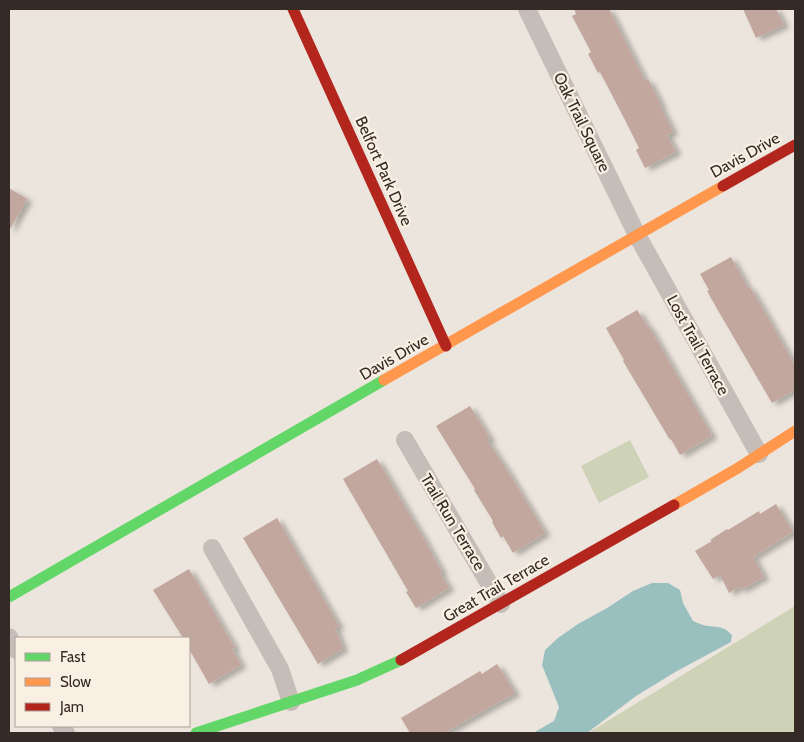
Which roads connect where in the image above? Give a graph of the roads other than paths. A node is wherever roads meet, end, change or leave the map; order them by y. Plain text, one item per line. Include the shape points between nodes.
1 (293, 9) edge
2 (527, 9) edge
3 (795, 146) edge
4 (637, 235) junction
5 (446, 346) junction
6 (795, 431) edge
7 (405, 440) dead end
8 (759, 454) junction
9 (212, 548) dead end
10 (9, 597) edge
11 (501, 604) junction
12 (9, 637) edge
13 (15, 648) edge
14 (291, 702) junction
15 (196, 733) edge

1 - 5 street, Belfort Park Drive
2 - 4 street, Oak Trail Square
3 - 4 street, Davis Drive
4 - 5 street, Davis Drive
4 - 8 street, Lost Trail Terrace
5 - 10 street, Davis Drive
6 - 8 street, Great Trail Terrace
7 - 11 street, Trail Run Terrace
8 - 11 street, Great Trail Terrace
9 - 14 street via 280,669
11 - 14 street, Great Trail Terrace via 405,658 357,680
12 - 13 street
14 - 15 street, Great Trail Terrace

